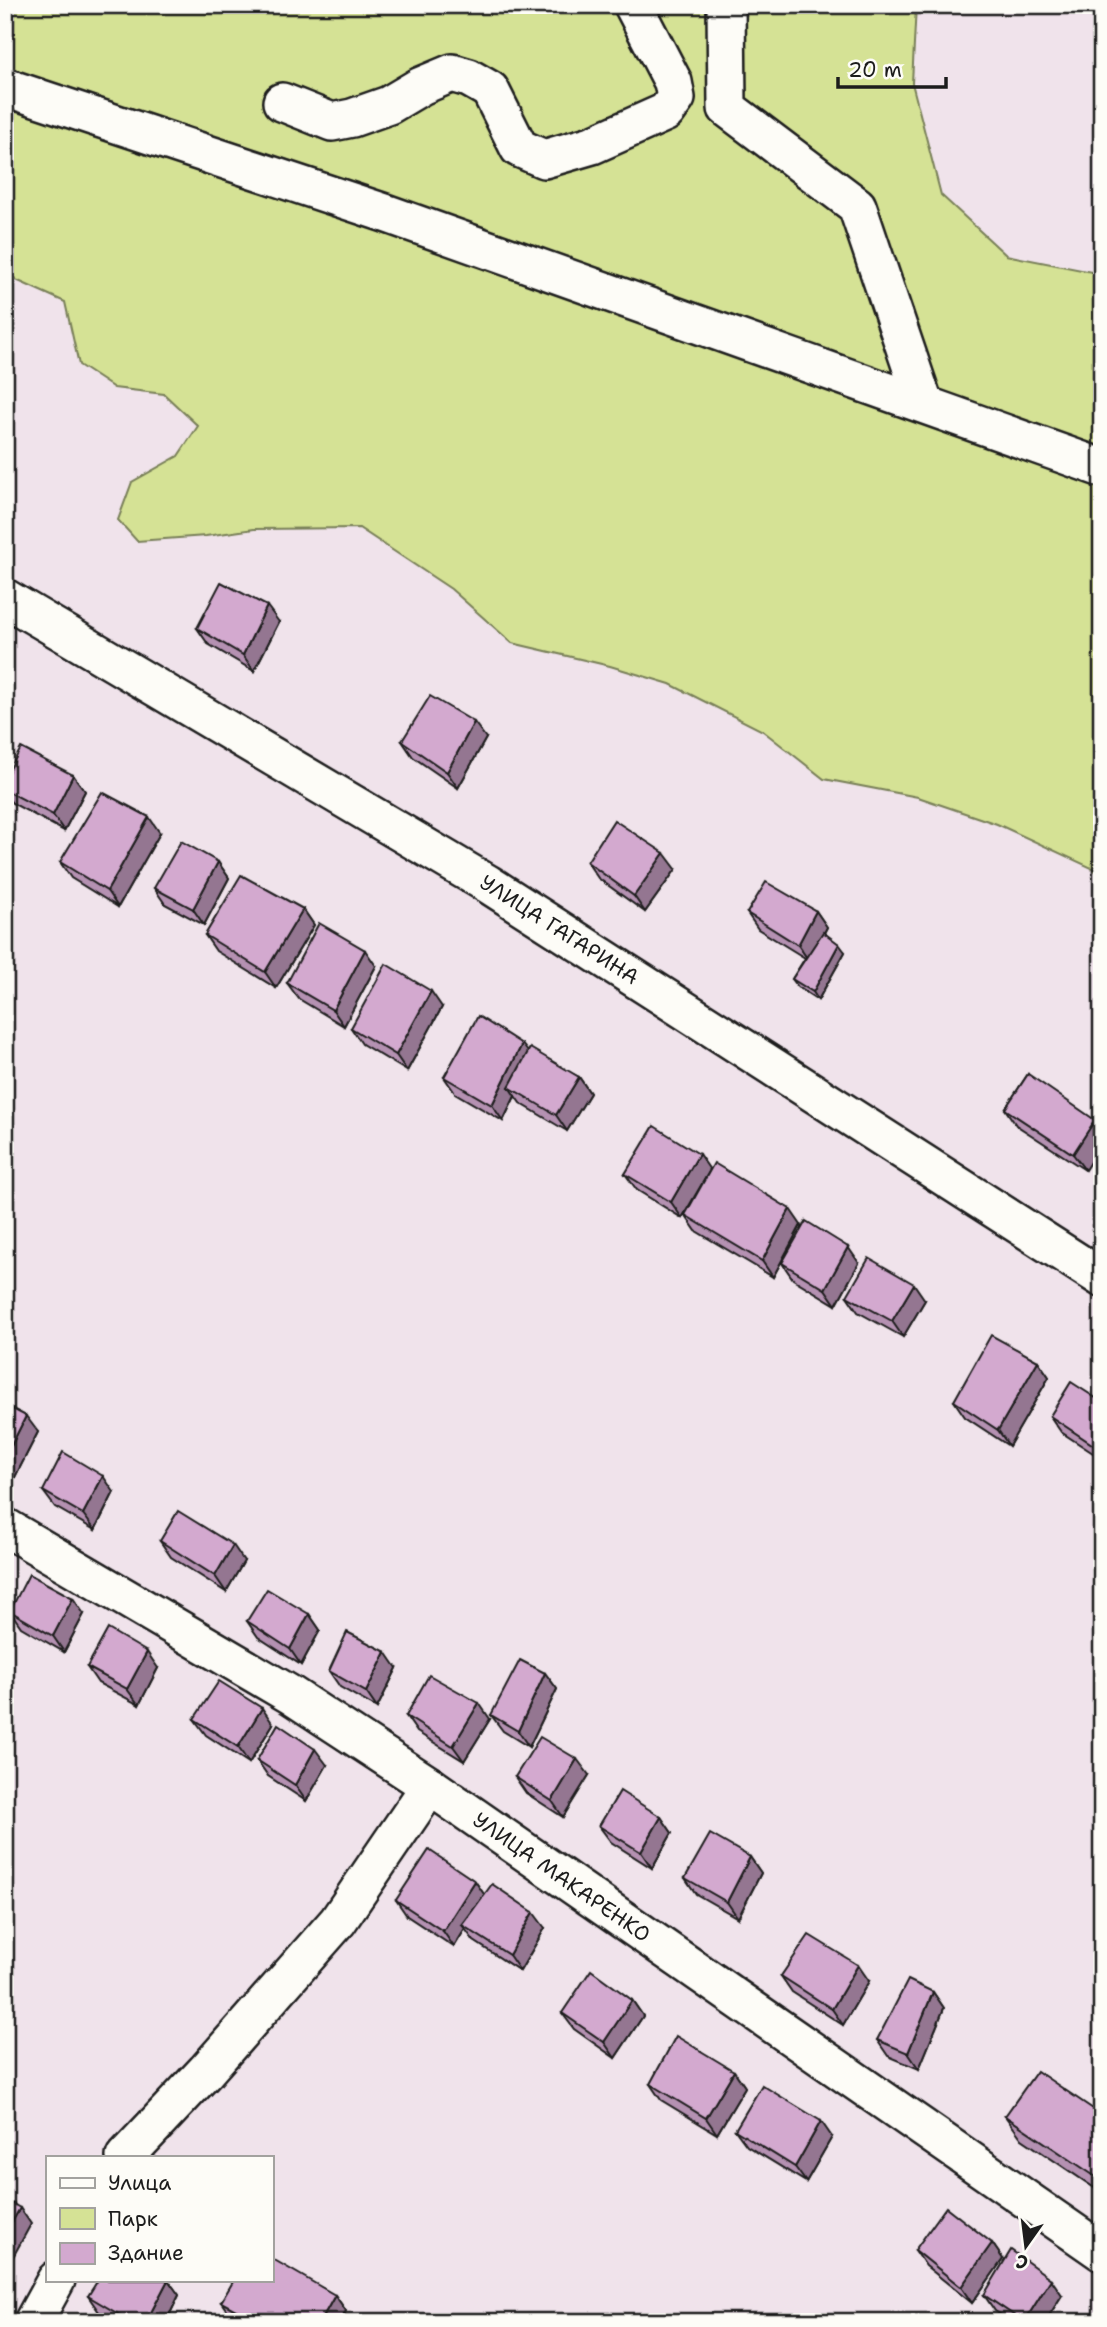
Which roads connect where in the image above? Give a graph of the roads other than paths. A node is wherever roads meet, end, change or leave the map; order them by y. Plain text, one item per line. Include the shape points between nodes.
1 (633, 5) edge
2 (726, 5) edge
3 (5, 87) edge
4 (282, 102) dead end
5 (924, 404) junction
6 (1102, 468) edge
7 (5, 598) edge
8 (1102, 1278) edge
9 (5, 1527) edge
10 (430, 1786) junction
11 (126, 2156) edge
12 (1102, 2252) edge
13 (55, 2282) edge
14 (33, 2322) edge

1 - 4 street via 673,82 676,98 666,112 592,145 544,159 519,148 490,90 452,73 352,118 332,121
2 - 5 street via 727,108 858,206
3 - 5 street via 385,213
5 - 6 street
7 - 8 street, УЛИЦА ГАГАРИНА via 488,884
9 - 10 street, УЛИЦА МАКАРЕНКО via 291,1695
10 - 11 street via 338,1921
10 - 12 street, УЛИЦА МАКАРЕНКО
13 - 14 street

